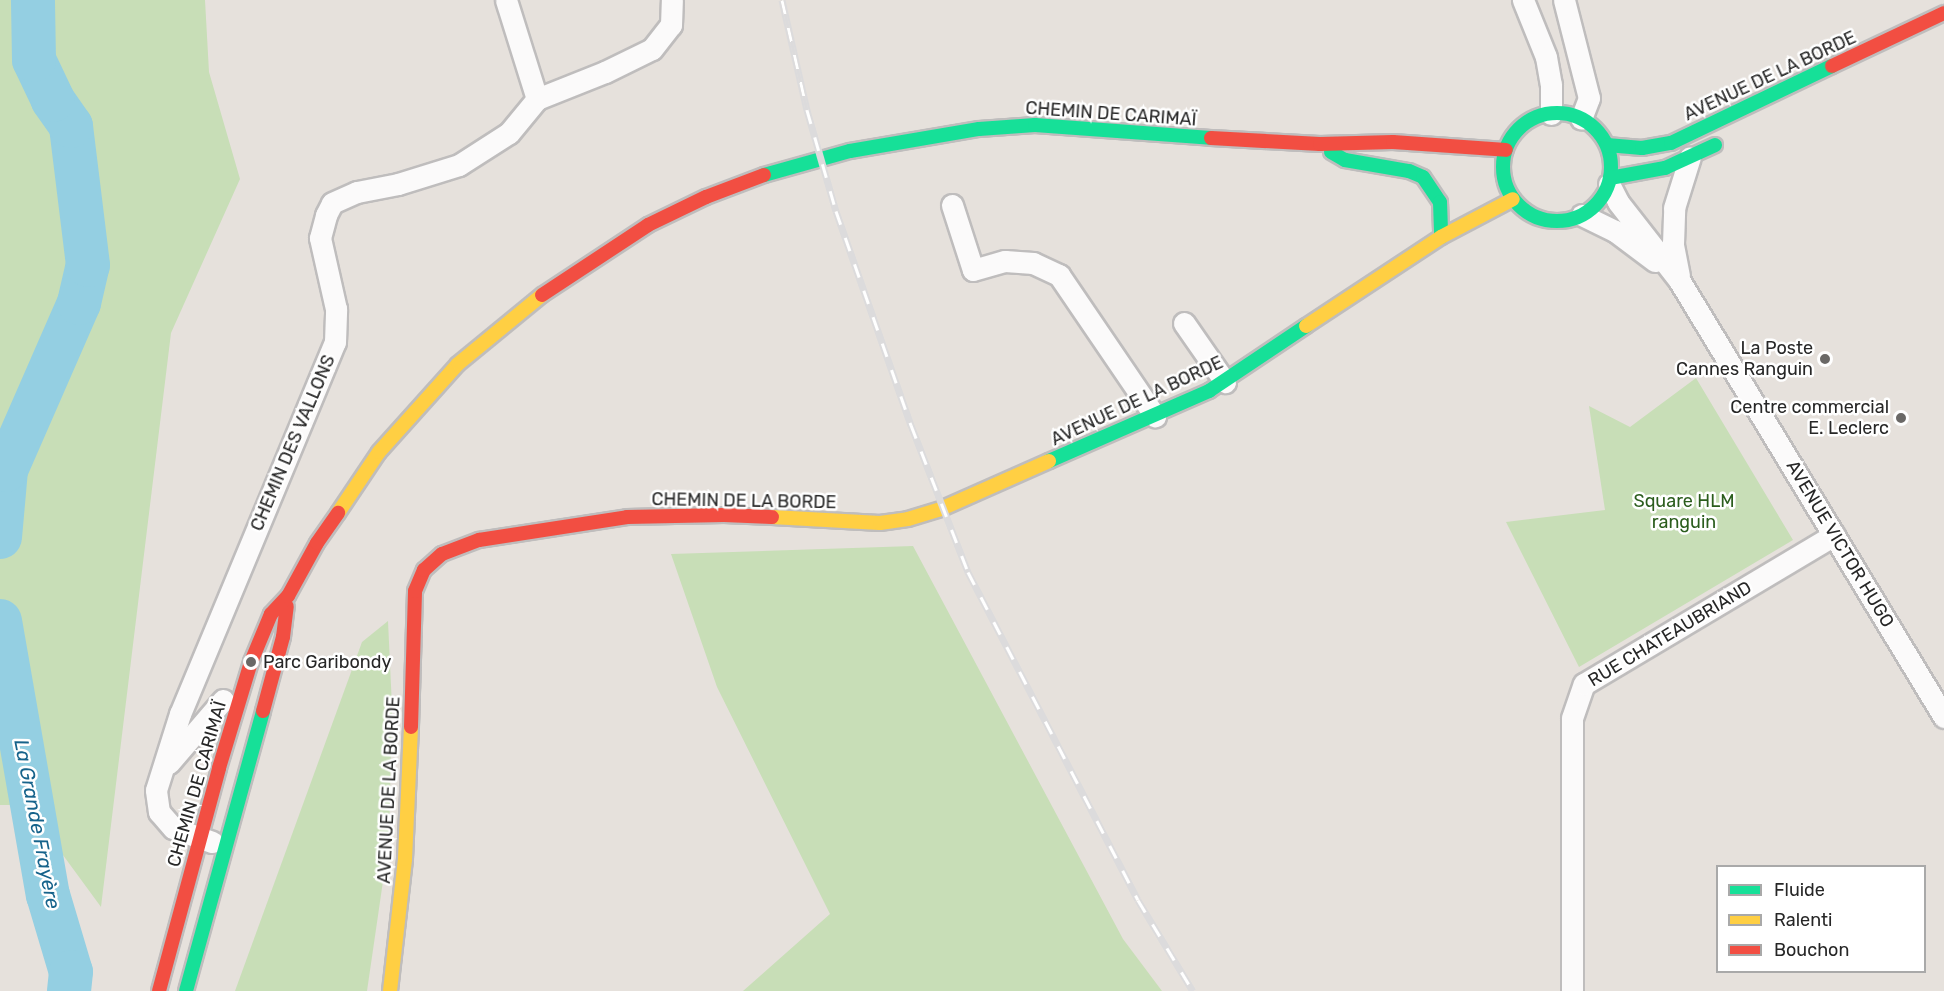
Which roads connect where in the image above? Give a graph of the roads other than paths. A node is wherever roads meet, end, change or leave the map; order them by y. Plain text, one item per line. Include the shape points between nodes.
1 (506, 0) edge
2 (672, 0) edge
3 (1523, 0) edge
4 (1564, 0) edge
5 (1944, 13) edge
6 (537, 99) junction
7 (1551, 114) junction
8 (1581, 119) junction
9 (1727, 140) dead end
10 (1320, 144) junction
11 (1607, 145) junction
12 (1506, 150) junction
13 (1690, 157) junction
14 (1609, 181) junction
15 (1513, 198) junction
16 (952, 205) dead end
17 (1582, 215) junction
18 (1441, 237) junction
19 (1679, 280) junction
20 (1184, 323) dead end
21 (1224, 382) junction
22 (1155, 416) junction
23 (880, 523) joint
24 (1834, 535) junction
25 (415, 591) joint
26 (288, 596) junction
27 (202, 661) junction
28 (243, 688) junction
29 (223, 700) junction
30 (1944, 717) edge
31 (158, 779) junction
32 (199, 838) junction
33 (224, 845) junction
34 (159, 991) edge
35 (186, 991) edge
36 (390, 991) edge
37 (1572, 991) edge

1 - 6 street
2 - 6 street, CHEMIN DES VALLONS via 671,25 652,48
3 - 7 street via 1546,57
4 - 8 street via 1589,98
5 - 11 street, AVENUE DE LA BORDE via 1671,143 1642,148
6 - 27 street, CHEMIN DES VALLONS via 509,133 459,165 357,192 332,203 320,238 336,309 335,342
7 - 8 street
7 - 12 street via 1523,126
8 - 11 street via 1592,125
9 - 13 street
10 - 12 street, CHEMIN DE CARIMAÏ via 1393,142
10 - 18 street, CHEMIN DE CARIMAÏ via 1345,160 1423,177 1440,202
10 - 26 street, CHEMIN DE CARIMAÏ via 1035,125 979,129 850,151 767,174 706,197 648,225 550,288 458,364 379,452 317,543
11 - 14 street via 1611,162
12 - 15 street via 1504,175
13 - 14 street via 1665,168
13 - 19 street via 1674,208 1673,244
14 - 17 street via 1593,207
14 - 19 street via 1618,202
15 - 17 street via 1524,210 1545,219 1568,220
15 - 18 street, AVENUE DE LA BORDE
16 - 22 street via 972,270 1005,261 1033,263 1059,275
17 - 19 street via 1614,231
18 - 21 street, AVENUE DE LA BORDE
19 - 24 street, AVENUE VICTOR HUGO
20 - 21 street
21 - 22 street, AVENUE DE LA BORDE
22 - 23 street, AVENUE DE LA BORDE via 943,508
23 - 25 street, CHEMIN DE LA BORDE via 724,515 616,519 479,540 442,554 424,570
24 - 30 street, AVENUE VICTOR HUGO
24 - 37 street, RUE CHATEAUBRIAND via 1584,684 1572,718
25 - 36 street, AVENUE DE LA BORDE via 408,813
26 - 28 street, CHEMIN DE CARIMAÏ via 272,614
26 - 33 street, CHEMIN DE CARIMAÏ via 283,637
27 - 29 street, CHEMIN DES VALLONS via 200,688 208,699
27 - 31 street, CHEMIN DES VALLONS
28 - 29 street
28 - 32 street, CHEMIN DE CARIMAÏ
29 - 31 street
31 - 32 street, CHEMIN DES VALLONS via 156,801 165,821 182,833
32 - 33 street, CHEMIN DES VALLONS
32 - 34 street, CHEMIN DE CARIMAÏ
33 - 35 street, CHEMIN DE CARIMAÏ

